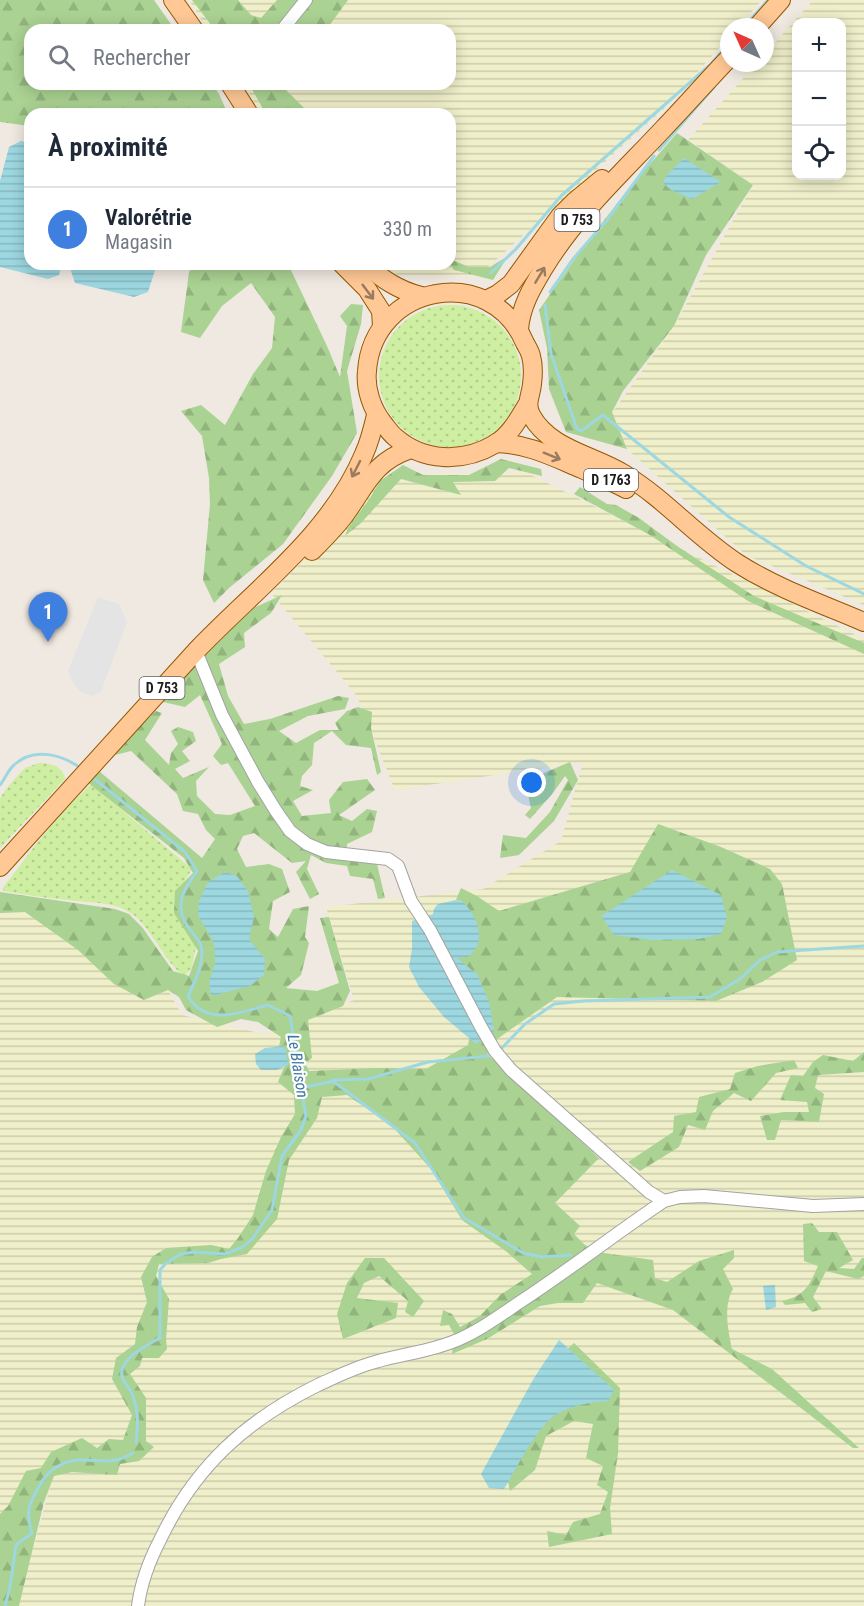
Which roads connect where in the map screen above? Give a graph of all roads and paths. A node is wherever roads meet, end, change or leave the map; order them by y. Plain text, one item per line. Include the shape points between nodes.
1 (173, 0) edge
2 (306, 0) edge
3 (782, 0) edge
4 (765, 18) edge
5 (190, 24) edge
6 (287, 24) edge
7 (720, 68) edge
8 (234, 90) edge
9 (244, 108) edge
10 (664, 129) junction
11 (348, 270) edge
12 (371, 270) edge
13 (421, 296) junction
14 (486, 300) junction
15 (382, 326) junction
16 (519, 329) junction
17 (527, 405) junction
18 (376, 415) junction
19 (496, 443) junction
20 (411, 448) junction
21 (713, 545) junction
22 (253, 595) junction
23 (864, 622) edge
24 (196, 651) junction
25 (0, 867) edge
26 (664, 1201) junction
27 (864, 1204) edge
28 (138, 1606) edge

1 - 5 main road
2 - 6 street
3 - 4 main road
7 - 10 main road, D 753
8 - 9 main road
10 - 14 main road, D 753 via 574,202 511,284
16 -> 10 main road, D 753 via 526,299 576,221
11 -> 15 main road via 381,311
12 - 13 main road via 404,292
13 - 14 main road via 456,292
13 - 15 main road via 399,309
14 - 16 main road via 505,312
15 - 18 main road via 370,350 366,373
16 - 17 main road via 531,356 532,383
17 - 19 main road via 513,428
17 - 21 main road, D 1763 via 531,416 555,441 623,473
18 - 20 main road
18 -> 22 main road, D 753 via 364,454 334,507 300,549
19 - 20 main road via 472,455 451,458
19 -> 21 main road, D 1763 via 530,448 612,481
20 - 22 main road, D 753 via 381,464 329,534 306,557
21 - 23 main road, D 1763 via 760,577
22 - 24 main road, D 753
24 - 25 main road, D 753
24 - 26 street via 222,715 290,831 326,852 388,859 398,866 411,901 501,1059 649,1192
26 - 27 street via 704,1196 813,1206
26 - 28 street via 467,1336 339,1375 291,1398 253,1424 208,1464 190,1486 149,1561

